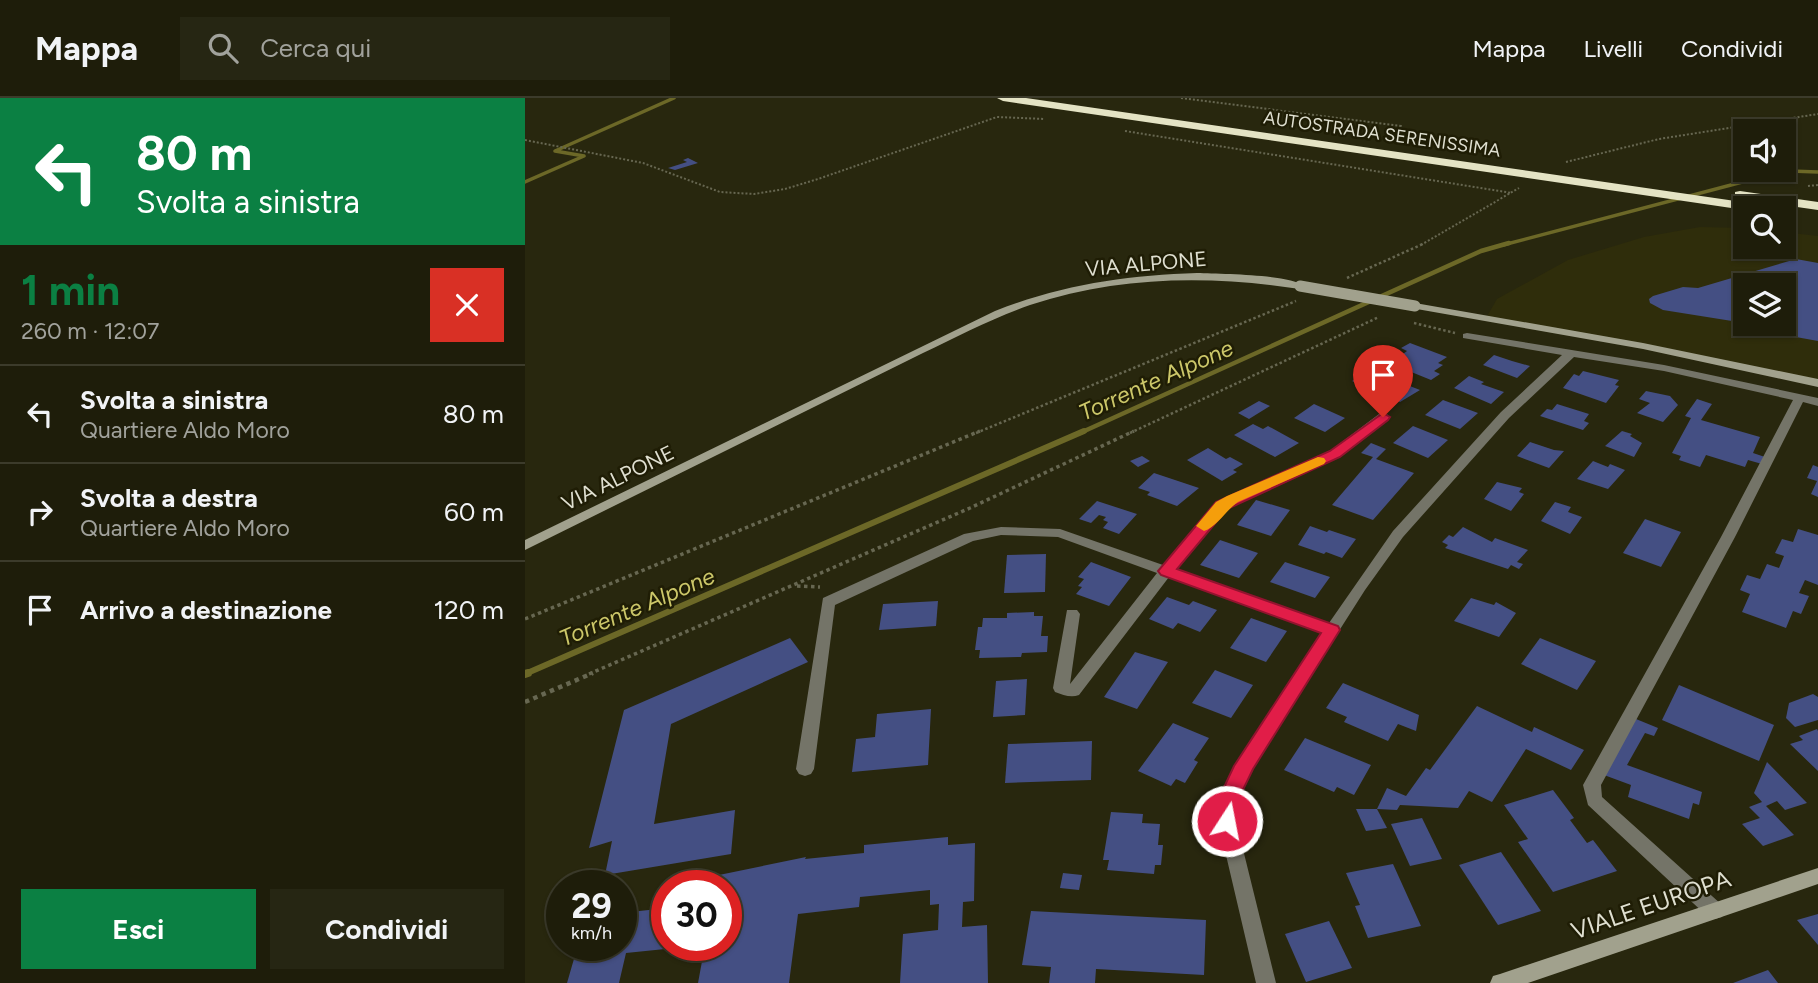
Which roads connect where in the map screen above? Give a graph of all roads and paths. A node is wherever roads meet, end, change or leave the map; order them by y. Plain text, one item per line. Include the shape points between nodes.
1 (1003, 98) edge
2 (1068, 98) edge
3 (1181, 98) edge
4 (1818, 114) edge
5 (1055, 121) dead end
6 (1121, 131) dead end
7 (1394, 137) dead end
8 (525, 140) edge
9 (1566, 162) dead end
10 (1526, 183) dead end
11 (1818, 185) edge
12 (1808, 186) dead end
13 (1512, 193) junction
14 (1733, 198) edge
15 (1733, 204) edge
16 (1796, 205) edge
17 (1818, 206) edge
18 (1796, 214) edge
19 (1818, 217) edge
20 (1340, 281) dead end
21 (1298, 300) dead end
22 (1390, 317) dead end
23 (1403, 320) dead end
24 (1467, 335) joint
25 (1570, 354) junction
26 (1818, 383) edge
27 (1800, 397) junction
28 (1818, 402) edge
29 (1383, 417) dead end
30 (525, 545) edge
31 (1166, 571) junction
32 (1072, 614) dead end
33 (525, 619) edge
34 (1332, 630) junction
35 (525, 702) edge
36 (805, 769) dead end
37 (1818, 876) edge
38 (1715, 911) junction
39 (1266, 983) edge
40 (1500, 983) edge

1 - 15 highway, AUTOSTRADA SERENISSIMA
2 - 14 highway, AUTOSTRADA SERENISSIMA via 1666,184
3 - 7 path via 1401,126
4 - 9 path via 1654,139
5 - 8 path via 997,117 807,182 754,194 707,189 643,163
6 - 13 path
10 - 13 path
11 - 12 path
13 - 20 path via 1431,241
16 - 17 highway, AUTOSTRADA SERENISSIMA
18 - 19 highway
21 - 33 path
22 - 35 path via 1378,316 970,508
23 - 24 path
24 - 25 street
25 - 27 street via 1664,368
25 - 34 street via 1435,491 1398,534
26 - 30 main road, VIA ALPONE, bridge via 1643,346 1300,286 1213,276 1163,277 1028,302 951,335
27 - 28 street
27 - 38 street via 1592,785 1594,800
29 - 31 street via 1335,454 1221,506
31 - 32 street via 1073,691 1068,691 1061,688
31 - 34 street
31 - 36 street via 1060,533 1001,531 969,537 828,602
34 - 39 street via 1244,766 1228,800 1227,821
37 - 38 main road, VIALE EUROPA
38 - 40 main road, VIALE EUROPA

